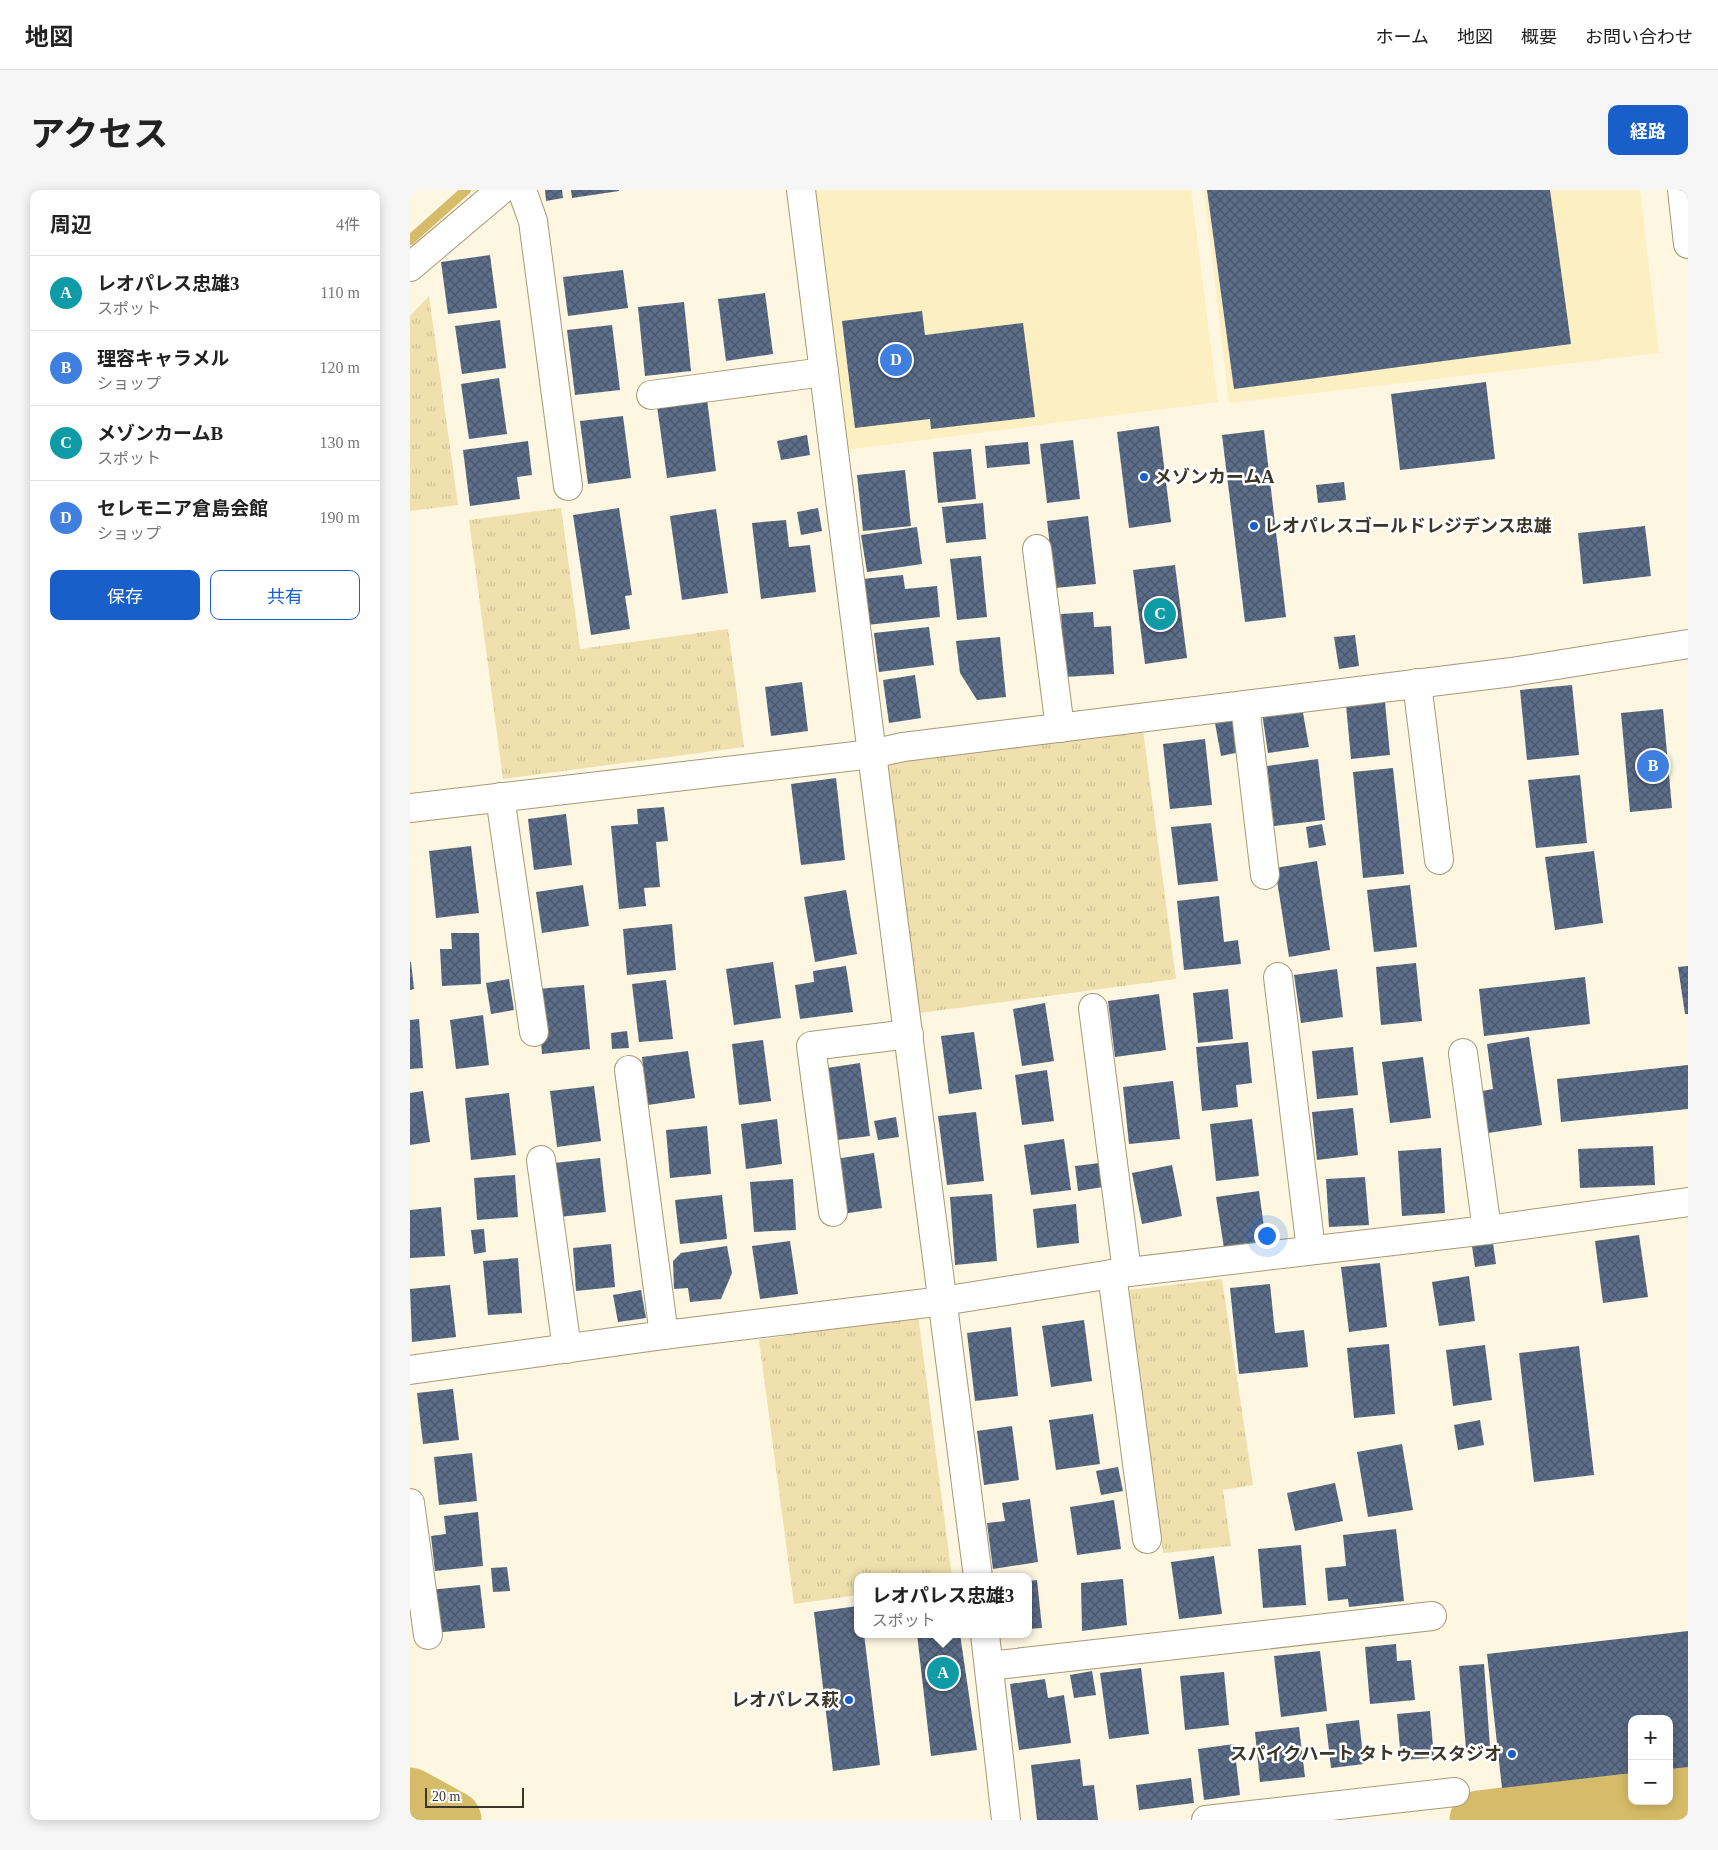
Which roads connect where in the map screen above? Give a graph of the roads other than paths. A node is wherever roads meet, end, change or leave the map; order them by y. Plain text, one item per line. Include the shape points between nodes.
1 (501, 190) edge
2 (522, 190) edge
3 (802, 190) edge
4 (1682, 190) edge
5 (1688, 244) edge
6 (410, 267) edge
7 (824, 372) junction
8 (651, 395) dead end
9 (568, 486) dead end
10 (1037, 549) dead end
11 (1688, 644) edge
12 (1417, 683) junction
13 (1245, 705) junction
14 (1060, 728) junction
15 (872, 754) junction
16 (500, 797) junction
17 (410, 808) edge
18 (1439, 860) dead end
19 (1265, 875) dead end
20 (1278, 977) dead end
21 (1093, 1008) dead end
22 (534, 1032) dead end
23 (909, 1034) junction
24 (1463, 1053) dead end
25 (629, 1070) dead end
26 (541, 1160) dead end
27 (1688, 1202) edge
28 (833, 1212) dead end
29 (1487, 1230) junction
30 (1311, 1250) junction
31 (1119, 1273) junction
32 (943, 1301) junction
33 (664, 1335) junction
34 (566, 1348) junction
35 (410, 1370) edge
36 (410, 1502) edge
37 (1147, 1539) dead end
38 (977, 1573) edge
39 (1432, 1616) dead end
40 (428, 1635) dead end
41 (986, 1638) edge
42 (989, 1666) junction
43 (1455, 1792) dead end
44 (1006, 1820) edge
45 (1206, 1820) edge

1 - 6 main road
2 - 9 main road via 533,221
3 - 7 main road
4 - 5 main road
7 - 8 main road
7 - 15 main road
10 - 14 main road
11 - 12 main road via 1512,672
12 - 13 main road
12 - 18 main road
13 - 14 main road
13 - 19 main road
14 - 15 main road via 903,747
15 - 16 main road
15 - 23 main road
16 - 17 main road
16 - 22 main road
20 - 30 main road
21 - 31 main road
23 - 28 main road via 811,1046
23 - 32 main road
24 - 29 main road
25 - 33 main road
26 - 34 main road
27 - 29 main road
29 - 30 main road
30 - 31 main road
31 - 32 main road
31 - 37 main road
32 - 33 main road
32 - 38 main road
33 - 34 main road
34 - 35 main road
36 - 40 main road
39 - 42 main road
41 - 42 main road
42 - 44 main road
43 - 45 main road

